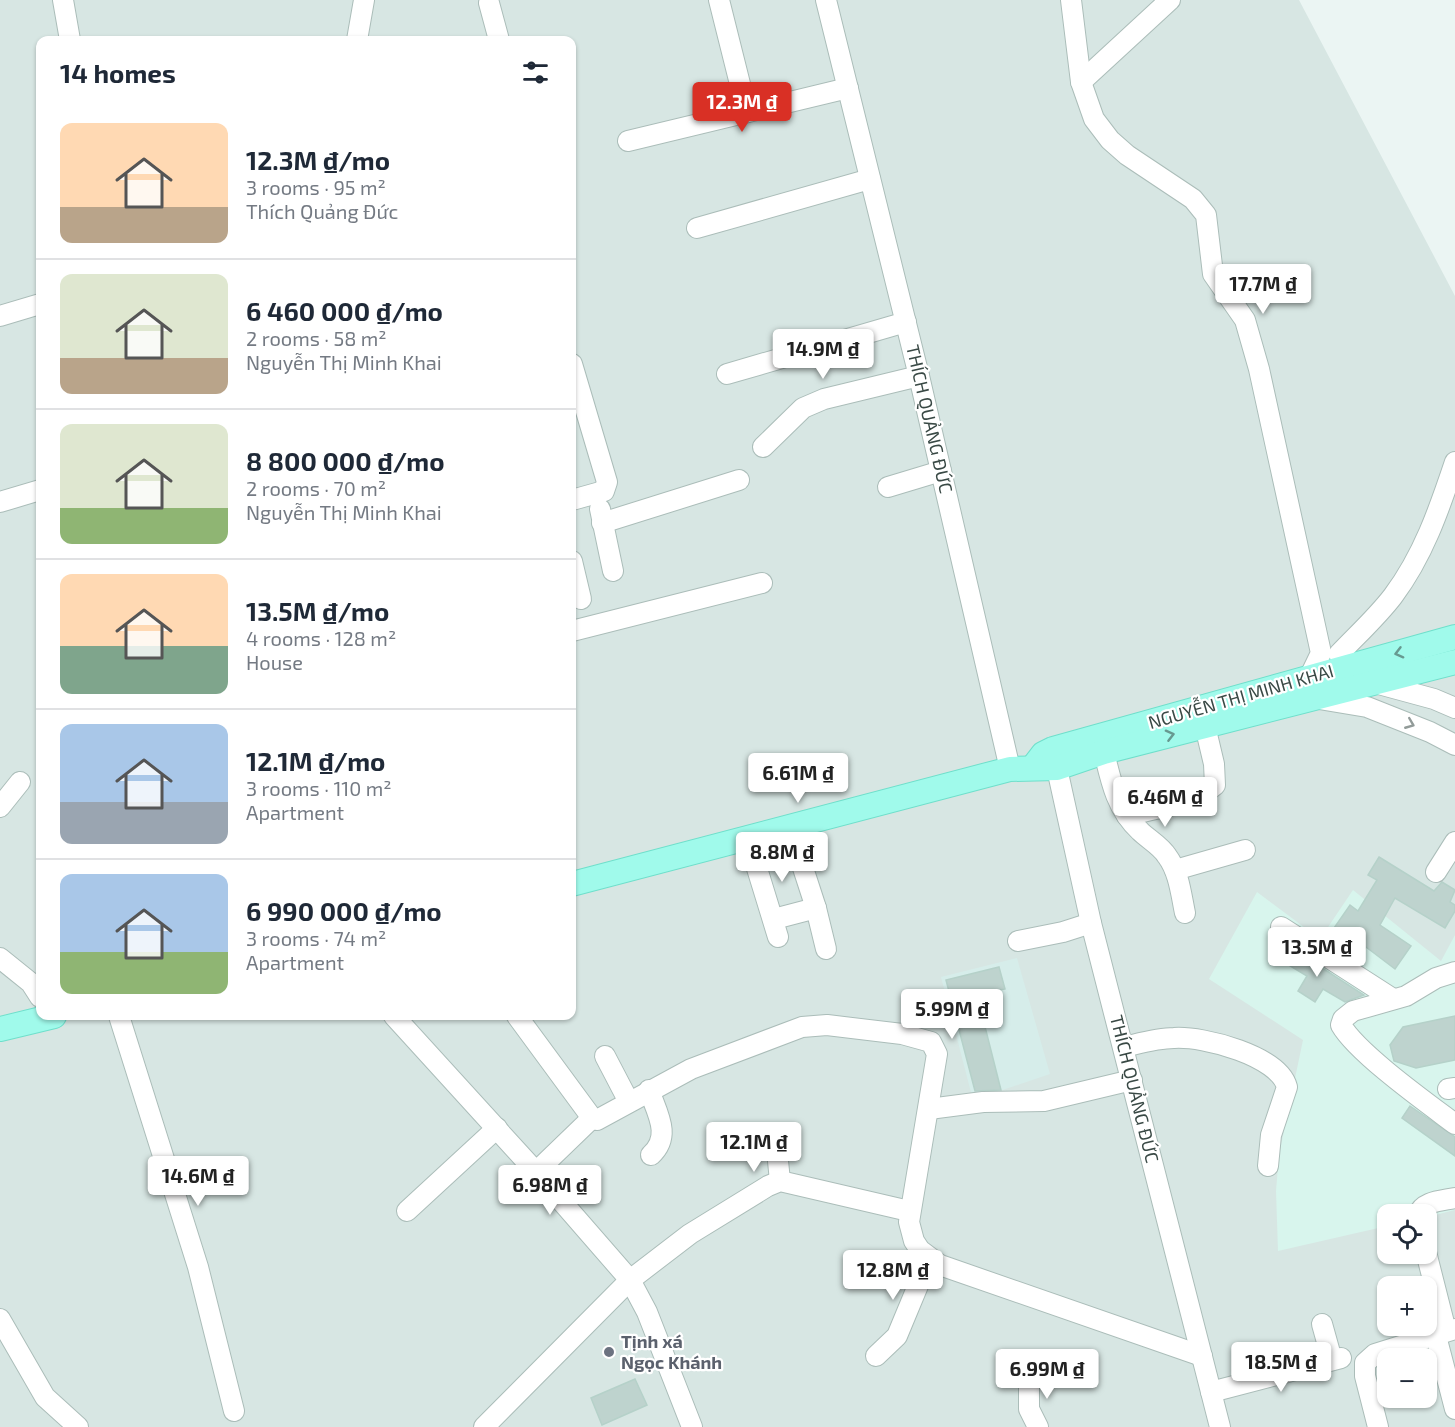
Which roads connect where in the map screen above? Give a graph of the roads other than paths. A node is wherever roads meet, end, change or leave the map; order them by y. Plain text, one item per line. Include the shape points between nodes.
1 (63, 0) edge
2 (364, 0) edge
3 (719, 0) edge
4 (826, 0) edge
5 (1071, 0) edge
6 (1170, 0) edge
7 (489, 3) dead end
8 (69, 36) edge
9 (358, 36) edge
10 (498, 36) edge
11 (1081, 82) junction
12 (848, 88) junction
13 (747, 112) junction
14 (628, 141) dead end
15 (870, 179) junction
16 (697, 228) dead end
17 (36, 305) edge
18 (0, 316) edge
19 (906, 322) junction
20 (727, 374) dead end
21 (919, 376) junction
22 (576, 378) edge
23 (764, 447) dead end
24 (1455, 462) edge
25 (941, 471) junction
26 (739, 480) dead end
27 (888, 487) dead end
28 (36, 491) edge
29 (596, 494) junction
30 (576, 499) edge
31 (0, 502) edge
32 (602, 522) junction
33 (613, 571) dead end
34 (576, 578) edge
35 (762, 583) dead end
36 (581, 599) dead end
37 (576, 630) edge
38 (1455, 637) edge
39 (1330, 653) junction
40 (1452, 662) edge
41 (1371, 672) junction
42 (1311, 689) junction
43 (1434, 699) junction
44 (1455, 708) edge
45 (1205, 726) junction
46 (1455, 746) edge
47 (1104, 752) junction
48 (1055, 759) junction
49 (1022, 768) junction
50 (20, 782) dead end
51 (0, 807) edge
52 (1127, 816) junction
53 (790, 828) junction
54 (748, 839) junction
55 (1455, 842) edge
56 (1245, 850) dead end
57 (1175, 870) junction
58 (1436, 872) dead end
59 (576, 883) edge
60 (816, 908) junction
61 (1185, 913) dead end
62 (1091, 923) junction
63 (1281, 927) dead end
64 (1018, 941) dead end
65 (826, 949) dead end
66 (0, 958) edge
67 (1455, 972) edge
68 (36, 990) edge
69 (1393, 999) junction
70 (36, 1015) edge
71 (120, 1020) edge
72 (398, 1020) edge
73 (519, 1020) edge
74 (0, 1029) edge
75 (1124, 1047) junction
76 (605, 1056) dead end
77 (1132, 1080) junction
78 (649, 1090) junction
79 (629, 1102) junction
80 (929, 1109) junction
81 (592, 1118) junction
82 (1455, 1124) edge
83 (497, 1128) junction
84 (776, 1141) dead end
85 (651, 1155) dead end
86 (1268, 1166) dead end
87 (536, 1172) junction
88 (780, 1181) junction
89 (1455, 1197) edge
90 (1427, 1204) edge
91 (407, 1211) dead end
92 (909, 1211) junction
93 (929, 1259) junction
94 (1429, 1264) edge
95 (630, 1280) junction
96 (0, 1319) edge
97 (1323, 1324) dead end
98 (1446, 1332) edge
99 (876, 1356) dead end
100 (1202, 1356) junction
101 (1029, 1377) dead end
102 (1211, 1392) junction
103 (1455, 1409) edge
104 (234, 1411) dead end
105 (78, 1427) edge
106 (484, 1427) edge
107 (692, 1427) edge
108 (1038, 1427) edge
109 (1220, 1427) edge
110 (1378, 1427) edge

1 - 8 street
2 - 9 street
3 - 13 street
4 - 12 street, THÍCH QUẢNG ĐỨC
5 - 11 street
6 - 11 street
7 - 10 street
11 - 39 street via 1094,119 1110,140 1193,199 1206,215 1213,274 1245,320
12 - 13 street
12 - 15 street, THÍCH QUẢNG ĐỨC
13 - 14 street
15 - 16 street
15 - 19 street, THÍCH QUẢNG ĐỨC
17 - 18 street
19 - 20 street
19 - 21 street, THÍCH QUẢNG ĐỨC
21 - 23 street via 824,399 803,408
21 - 25 street, THÍCH QUẢNG ĐỨC
22 - 29 street via 607,483 604,491
24 - 39 street via 1436,520 1393,596
25 - 27 street
25 - 49 street, THÍCH QUẢNG ĐỨC
26 - 32 street
28 - 31 street
29 - 30 street
29 - 32 street
32 - 33 street
34 - 36 street
35 - 37 street
38 -> 41 main road, NGUYỄN THỊ MINH KHAI
39 - 41 street
39 - 42 street
40 - 41 main road, NGUYỄN THỊ MINH KHAI
40 - 43 street via 1431,683
41 - 42 main road, NGUYỄN THỊ MINH KHAI
41 - 43 street
42 - 45 main road, NGUYỄN THỊ MINH KHAI
42 -> 46 street via 1367,707
42 - 48 main road, NGUYỄN THỊ MINH KHAI
43 - 44 street
47 -> 45 main road, NGUYỄN THỊ MINH KHAI
45 - 52 street via 1215,785 1206,793
47 - 48 main road, NGUYỄN THỊ MINH KHAI
47 - 52 street via 1112,789
48 - 49 main road, NGUYỄN THỊ MINH KHAI via 1043,770
48 - 62 street, THÍCH QUẢNG ĐỨC
49 - 53 main road, NGUYỄN THỊ MINH KHAI
50 - 51 street
52 - 57 street via 1167,854
53 - 54 main road, NGUYỄN THỊ MINH KHAI
53 - 60 street
54 - 59 main road, NGUYỄN THỊ MINH KHAI
54 - 60 street via 776,928
55 - 58 street
56 - 57 street
57 - 61 street
60 - 65 street
62 - 64 street
62 - 75 street, THÍCH QUẢNG ĐỨC
63 - 69 street
66 - 68 street
67 - 69 street
69 - 82 street via 1353,1011 1341,1025 1372,1058
70 - 74 main road
71 - 104 street via 198,1267
72 - 83 street
73 - 81 street
75 - 77 street, THÍCH QUẢNG ĐỨC
75 - 86 street via 1162,1039 1193,1039 1244,1052 1278,1071 1287,1087 1272,1135
76 - 79 street
77 - 80 street via 1044,1101 983,1102
77 - 100 street, THÍCH QUẢNG ĐỨC
78 - 79 street
78 - 80 street via 691,1069 790,1031 827,1025 902,1034 931,1042 937,1053
78 - 85 street via 664,1132 662,1143
79 - 81 street via 597,1120
80 - 92 street
81 - 87 street
83 - 87 street
83 - 91 street
84 - 88 street
87 - 95 street
88 - 92 street
88 - 95 street via 690,1234
89 - 90 street
92 - 93 street via 914,1241
93 - 99 street via 897,1336
93 - 100 street via 994,1286
94 - 98 street
95 - 106 street
95 - 107 street via 647,1312
96 - 105 street via 45,1397
97 - 102 street via 1337,1359
98 - 103 street
98 - 110 street via 1375,1354 1365,1363
100 - 102 street, THÍCH QUẢNG ĐỨC
101 - 108 street via 1029,1409
102 - 109 street, THÍCH QUẢNG ĐỨC

